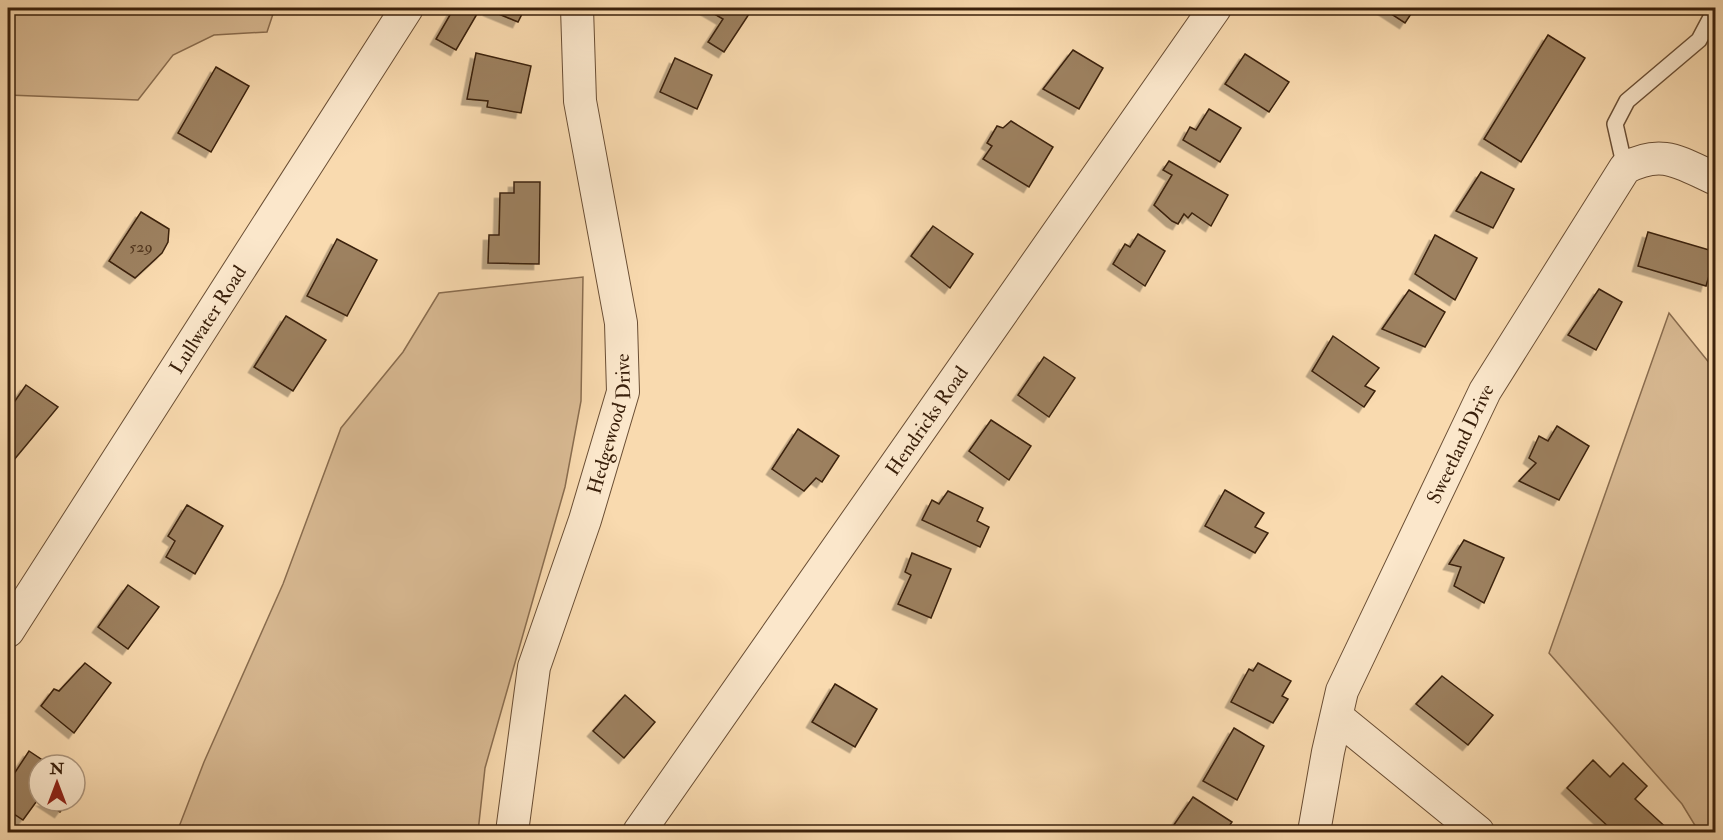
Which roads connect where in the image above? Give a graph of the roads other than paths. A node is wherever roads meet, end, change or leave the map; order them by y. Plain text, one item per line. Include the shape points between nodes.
1 (407, 8) edge
2 (577, 8) edge
3 (1215, 8) edge
4 (1716, 8) edge
5 (1625, 168) junction
6 (1716, 179) edge
7 (8, 631) edge
8 (1337, 717) junction
9 (512, 832) edge
10 (639, 832) edge
11 (1314, 832) edge
12 (1478, 832) edge

1 - 7 street, Lullwater Road
2 - 9 street, Hedgewood Drive via 580,101 621,323 623,392 585,520 534,667
3 - 10 street, Hendricks Road
4 - 5 lane via 1699,40 1627,101 1615,124
5 - 6 street via 1644,158 1668,158
5 - 8 street, Sweetland Drive via 1485,391 1342,692
8 - 11 street, Sweetland Drive
8 - 12 street

